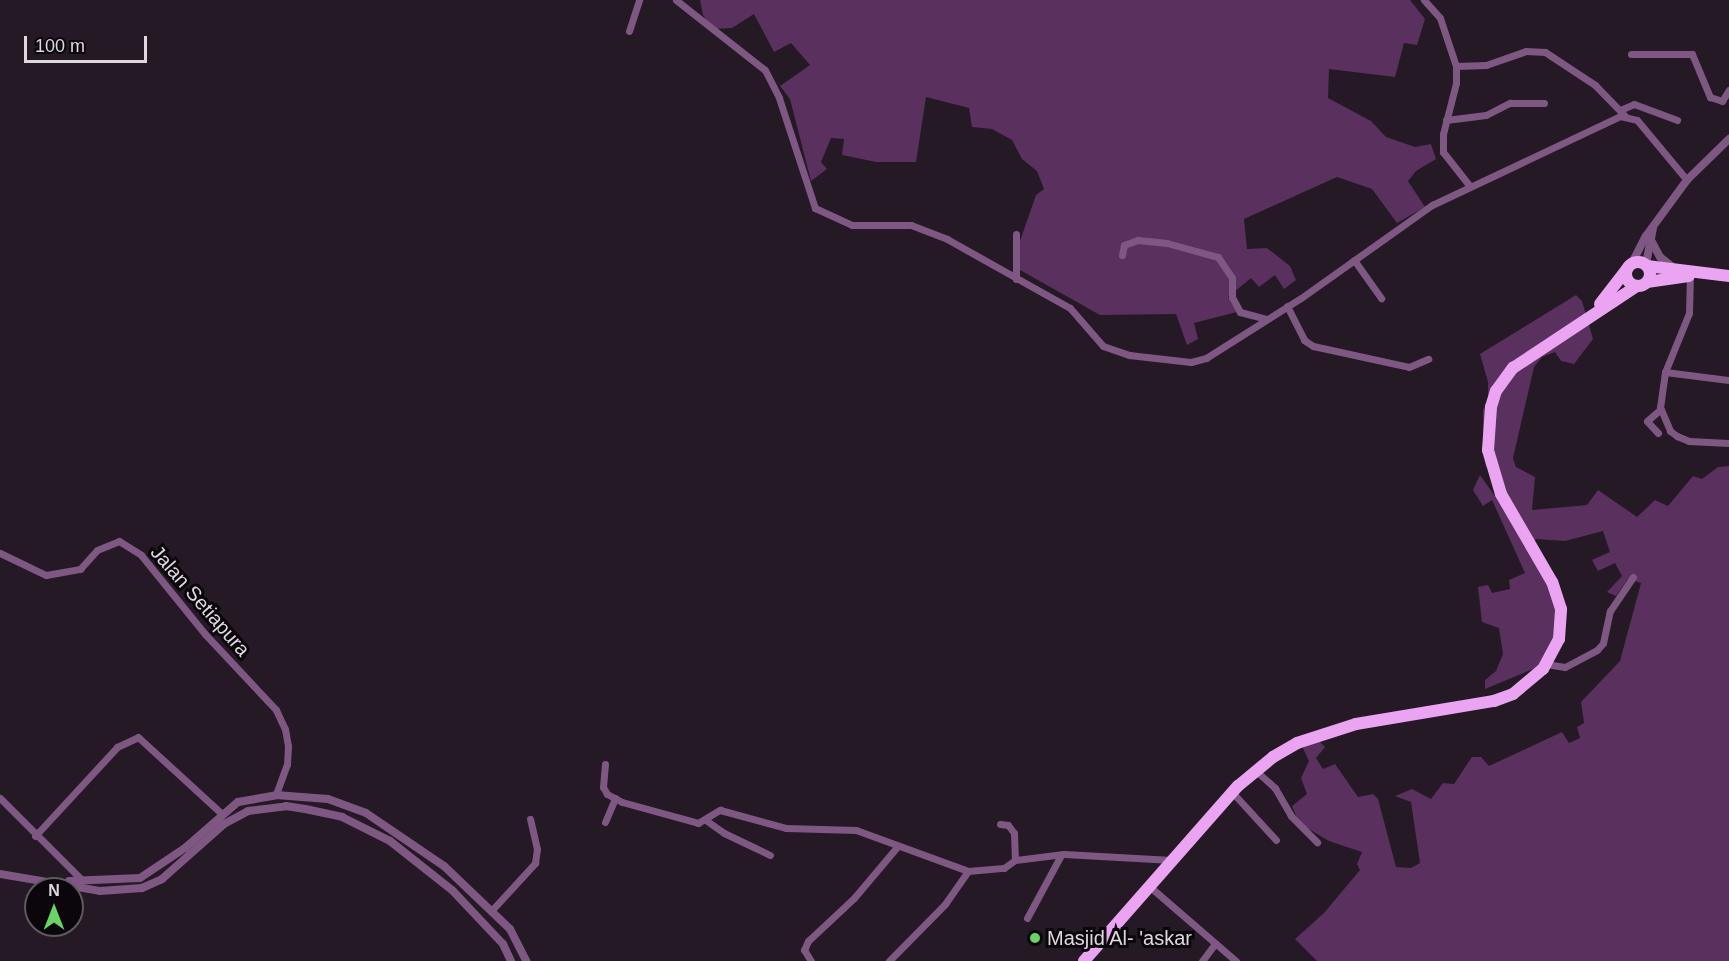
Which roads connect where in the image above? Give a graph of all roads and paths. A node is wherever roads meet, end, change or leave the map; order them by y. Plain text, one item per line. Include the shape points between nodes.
1 (639, 0) edge
2 (676, 0) edge
3 (1424, 0) edge
4 (629, 31) dead end
5 (1631, 54) dead end
6 (1456, 66) junction
7 (1729, 90) edge
8 (1544, 103) dead end
9 (1623, 113) junction
10 (1446, 120) junction
11 (1677, 120) dead end
12 (1729, 139) edge
13 (1687, 180) junction
14 (1469, 185) junction
15 (1653, 228) junction
16 (1016, 234) dead end
17 (1652, 242) junction
18 (1122, 255) dead end
19 (1354, 260) junction
20 (1646, 265) junction
21 (1630, 266) junction
22 (1674, 268) junction
23 (1693, 273) junction
24 (1729, 276) edge
25 (1016, 279) junction
26 (1642, 284) junction
27 (1381, 298) dead end
28 (1287, 306) junction
29 (1596, 310) junction
30 (1266, 319) junction
31 (1428, 359) dead end
32 (1665, 372) junction
33 (1729, 380) edge
34 (1661, 409) junction
35 (1658, 433) dead end
36 (1729, 443) edge
37 (0, 554) edge
38 (1633, 577) dead end
39 (1546, 664) junction
40 (605, 764) dead end
41 (1255, 771) junction
42 (1232, 792) junction
43 (276, 795) junction
44 (0, 798) edge
45 (615, 798) junction
46 (271, 808) junction
47 (222, 813) junction
48 (530, 819) dead end
49 (706, 821) junction
50 (605, 822) dead end
51 (1000, 824) dead end
52 (35, 836) junction
53 (1276, 840) dead end
54 (1317, 842) dead end
55 (897, 847) junction
56 (771, 855) dead end
57 (1061, 855) junction
58 (1015, 860) junction
59 (1172, 861) junction
60 (968, 872) junction
61 (0, 874) edge
62 (85, 885) junction
63 (1149, 886) junction
64 (492, 910) junction
65 (1027, 918) dead end
66 (1216, 946) junction
67 (511, 961) edge
68 (526, 961) edge
69 (811, 961) edge
70 (888, 961) edge
71 (1084, 961) edge
72 (1202, 961) edge
73 (1209, 961) edge
74 (1236, 961) edge

1 - 4 street
2 - 25 street via 765,70 779,98 816,208 852,225 925,229
3 - 6 street via 1440,18
5 - 7 street via 1692,54 1710,97 1722,101
6 - 9 street via 1486,64 1526,51 1545,52 1576,70
6 - 10 street via 1456,83
8 - 10 street via 1510,103 1486,115
9 - 11 street via 1634,104
9 - 13 street via 1646,129
9 - 14 street via 1583,136
10 - 14 street via 1443,152
12 - 13 street
13 - 15 street
14 - 19 street via 1432,205
15 - 17 street
15 - 21 street
16 - 25 street
17 - 20 street
17 - 22 street via 1660,257
18 - 30 street via 1124,245 1138,240 1167,243 1218,257 1232,278 1232,297 1240,312
19 - 27 street
19 - 28 street
20 - 21 highway
20 - 22 highway
20 - 26 highway via 1650,276
21 - 26 highway via 1628,280
21 - 29 highway
22 - 23 highway
23 - 24 highway
23 - 26 highway
23 - 32 street via 1689,313
25 - 30 street via 1081,316 1103,346 1129,355 1197,361
26 - 29 highway
28 - 30 street
28 - 31 street via 1304,340 1313,345 1409,367
29 - 39 highway via 1508,373 1496,391 1488,428 1491,464 1501,494 1552,582 1561,609 1559,639
32 - 33 street
32 - 34 street via 1659,395
34 - 35 street via 1647,422
34 - 36 street via 1670,431 1677,436 1689,441
37 - 43 street, Jalan Setiapura via 46,575 80,569 97,550 119,541 141,555 205,634 276,710 288,746 287,764
38 - 39 street via 1610,611 1603,643 1597,650 1565,667
39 - 41 highway via 1530,683 1494,701 1330,731 1297,743
40 - 45 street via 603,787
41 - 42 highway
41 - 54 street via 1275,788 1291,816
42 - 53 street
42 - 59 highway
43 - 46 street, Jalan Setiapura
43 - 47 street via 238,802
43 - 64 street via 328,799 366,813 436,860
44 - 52 street
45 - 49 street via 676,818
45 - 50 street
46 - 62 street via 248,811 224,824 162,879 130,890
46 - 67 street via 286,806 342,817 390,842 453,891 503,944
47 - 52 street via 138,737 117,747
47 - 62 street via 185,848 140,878
48 - 64 street via 537,849 535,863
49 - 55 street via 720,810 786,828 856,830
49 - 56 street
51 - 58 street via 1008,825 1014,833
52 - 62 street
55 - 60 street
55 - 69 street via 854,898 808,940 804,950
57 - 58 street
57 - 59 street
57 - 65 street
58 - 60 street via 1004,868
59 - 63 highway
60 - 70 street via 945,904
61 - 62 street
63 - 66 street
63 - 71 highway
64 - 68 street via 510,929
66 - 72 street
66 - 73 street
66 - 74 street

